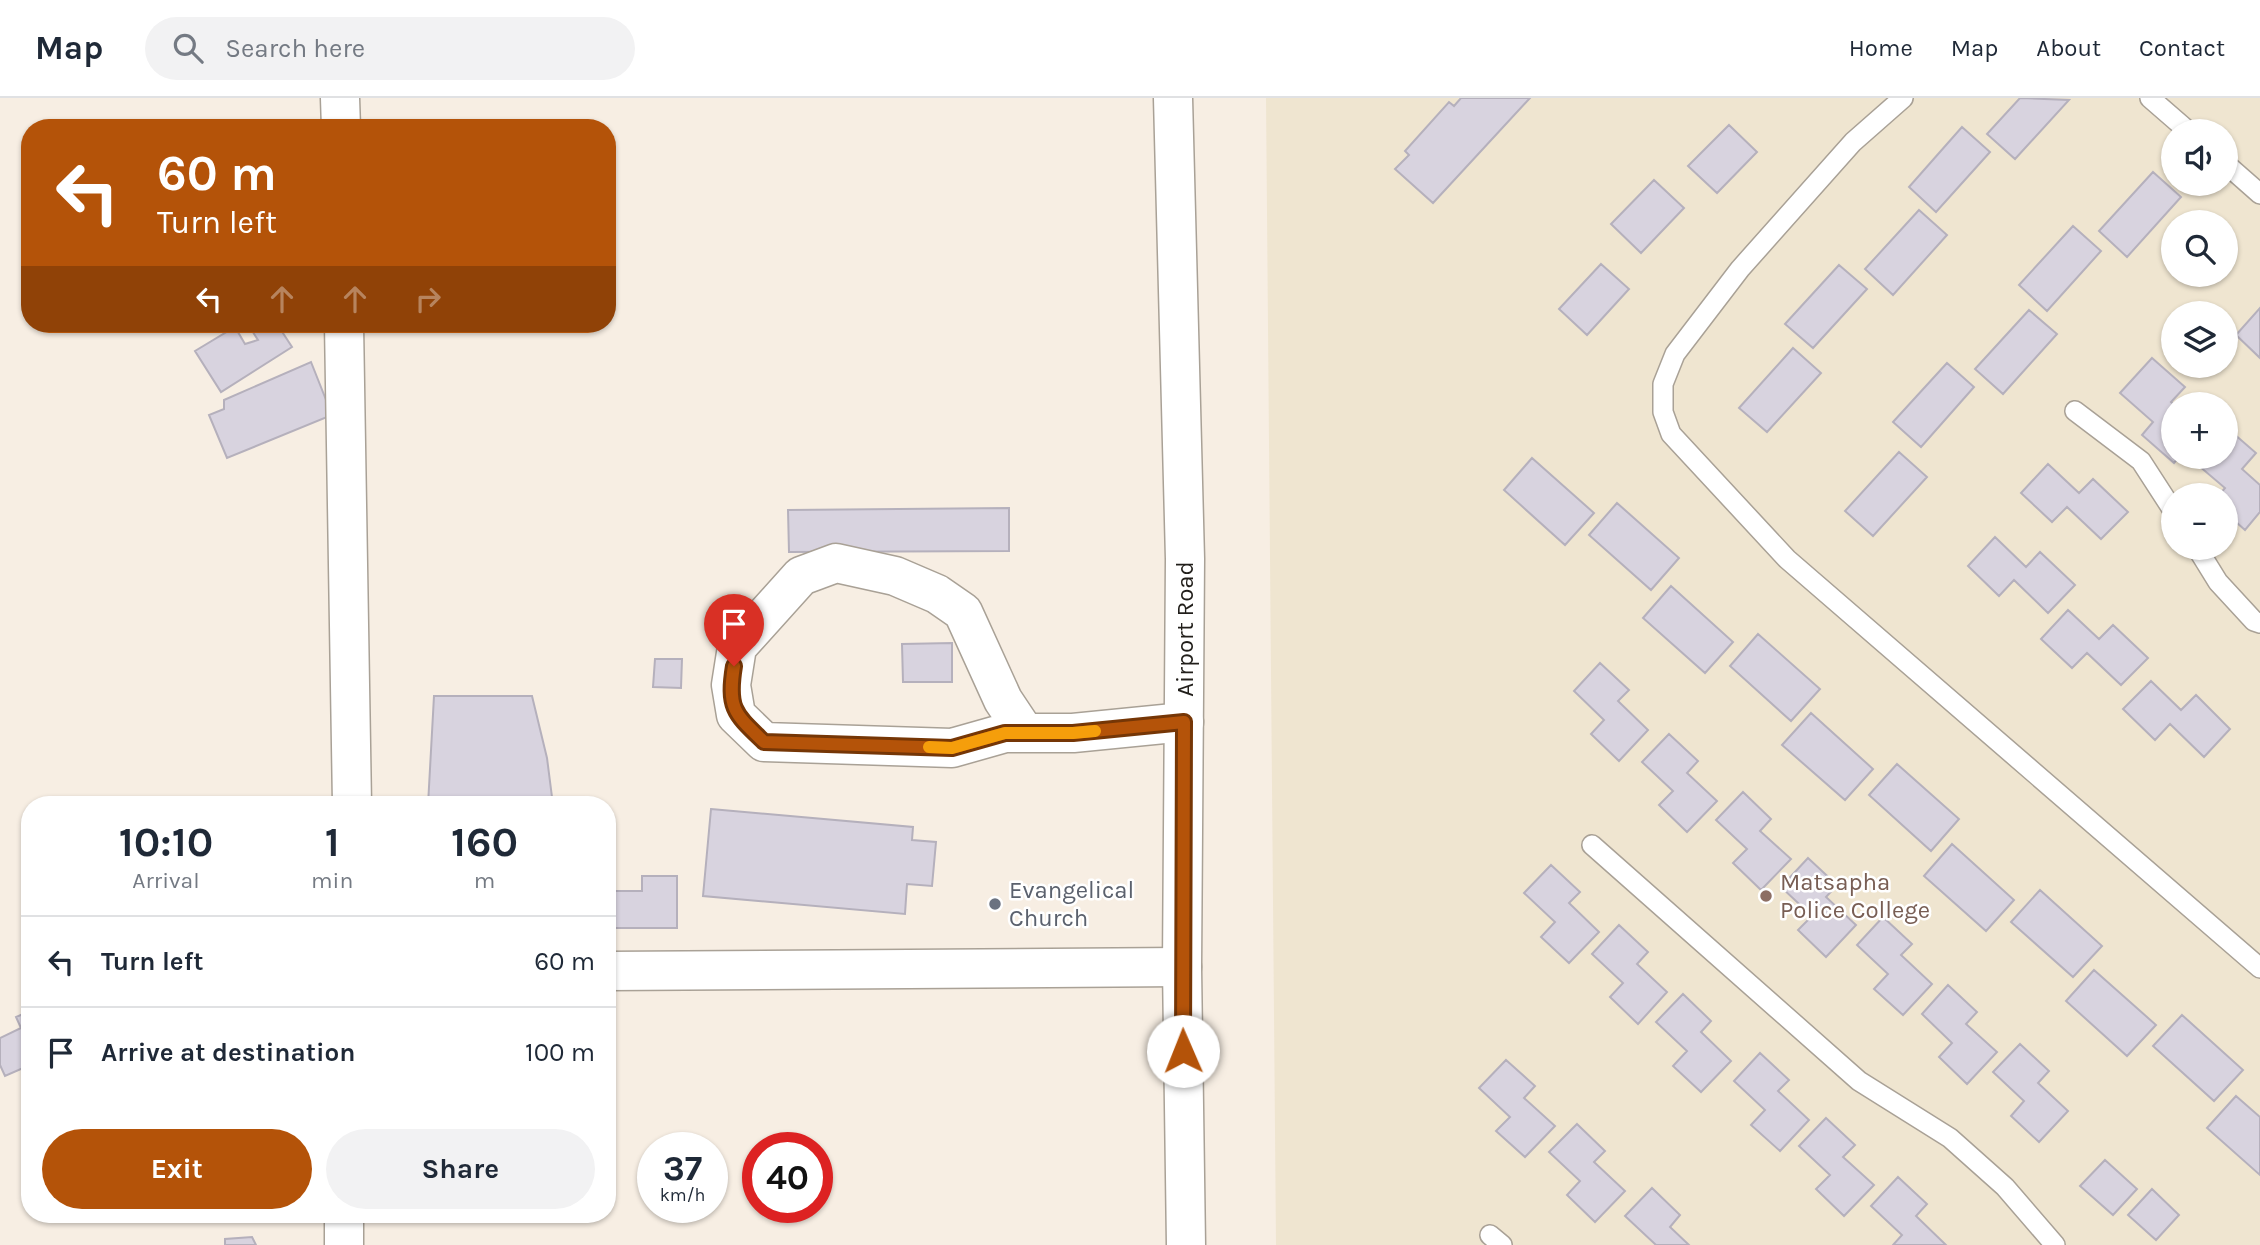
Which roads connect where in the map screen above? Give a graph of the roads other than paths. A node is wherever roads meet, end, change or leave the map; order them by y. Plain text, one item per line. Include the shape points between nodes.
1 (340, 98) edge
2 (1172, 98) edge
3 (1903, 98) edge
4 (2150, 98) edge
5 (341, 119) edge
6 (2174, 119) edge
7 (2238, 175) edge
8 (2260, 194) edge
9 (344, 333) edge
10 (2074, 411) dead end
11 (2161, 492) edge
12 (2204, 560) edge
13 (2260, 623) edge
14 (1184, 722) junction
15 (1025, 733) junction
16 (352, 796) edge
17 (1592, 845) dead end
18 (1182, 967) junction
19 (2260, 968) edge
20 (616, 971) edge
21 (344, 1223) edge
22 (344, 1245) edge
23 (1186, 1245) edge
24 (2055, 1245) edge

1 - 5 street
2 - 14 street, Airport Road via 1185,559
3 - 19 lane via 1827,171 1740,269 1675,354 1663,384 1671,434 1787,559
4 - 6 lane
7 - 8 lane
9 - 16 street
10 - 11 lane via 2141,461
12 - 13 lane via 2218,582
14 - 15 street
14 - 18 street, Airport Road
15 - 15 street via 1005,733 952,748 764,742 736,715 731,685 737,647 801,576 836,563 895,576 937,594 963,612 1003,700
17 - 24 lane via 1859,1081 1950,1138 2005,1187
18 - 20 street
18 - 23 street, Airport Road
21 - 22 street

